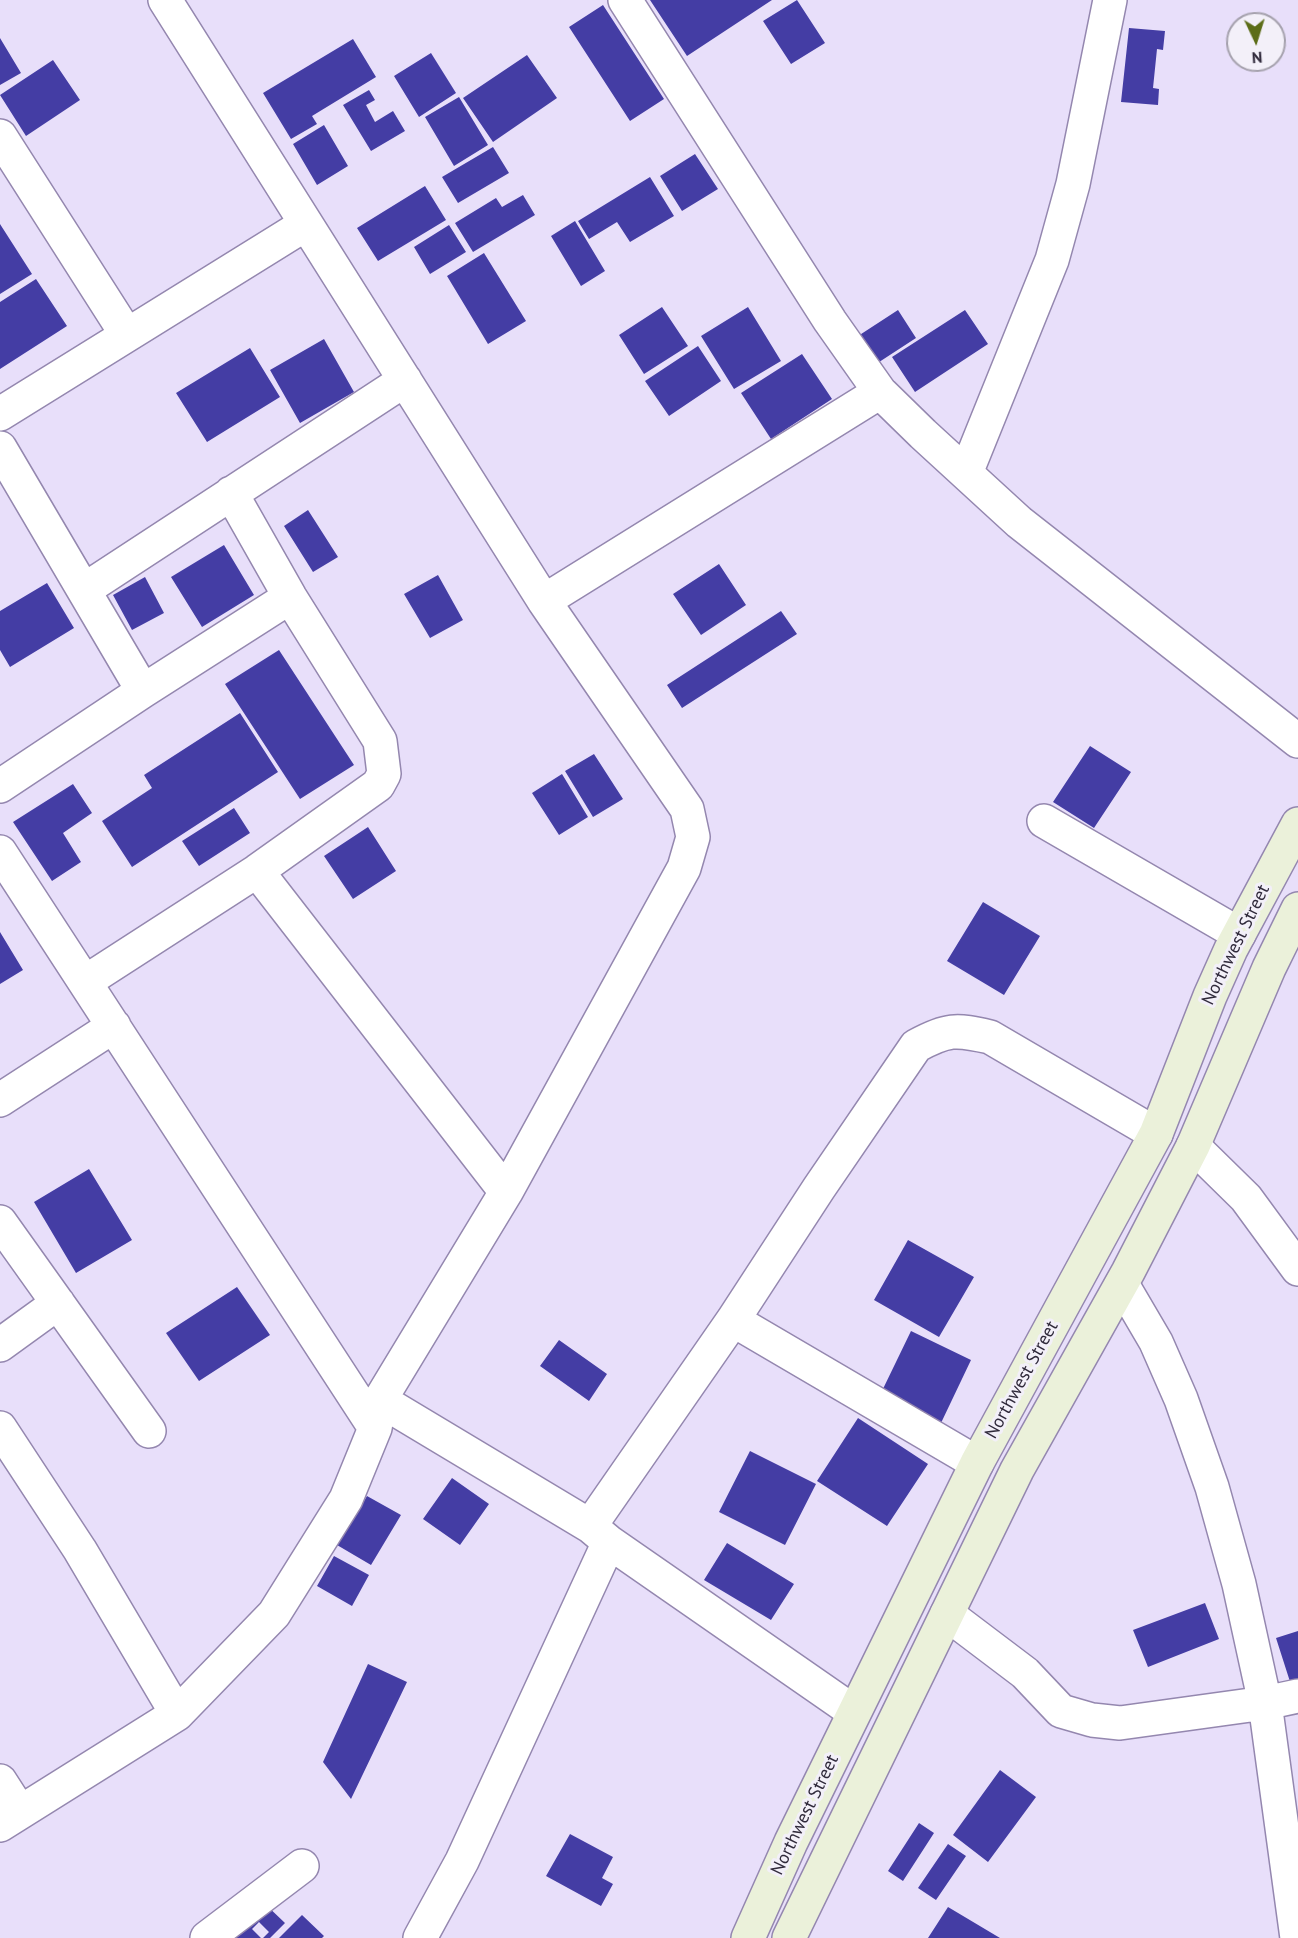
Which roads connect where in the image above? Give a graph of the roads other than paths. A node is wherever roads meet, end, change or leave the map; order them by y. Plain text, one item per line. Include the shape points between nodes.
1 (165, 0) edge
2 (626, 0) edge
3 (1110, 0) edge
4 (5, 155) edge
5 (306, 224) junction
6 (126, 335) junction
7 (405, 380) junction
8 (880, 392) junction
9 (0, 414) edge
10 (0, 448) edge
11 (966, 474) junction
12 (231, 493) junction
13 (84, 590) junction
14 (290, 597) junction
15 (544, 601) junction
16 (143, 691) junction
17 (1298, 741) edge
18 (0, 786) edge
19 (1044, 821) dead end
20 (1298, 824) edge
21 (1, 858) edge
22 (257, 871) junction
23 (1298, 909) edge
24 (1239, 934) junction
25 (85, 982) junction
26 (114, 1026) junction
27 (0, 1101) edge
28 (1156, 1134) junction
29 (1193, 1146) junction
30 (506, 1192) junction
31 (0, 1222) edge
32 (1298, 1269) edge
33 (1122, 1284) junction
34 (58, 1303) junction
35 (733, 1320) junction
36 (0, 1345) edge
37 (377, 1414) junction
38 (0, 1428) edge
39 (149, 1431) dead end
40 (977, 1463) junction
41 (599, 1534) junction
42 (947, 1614) junction
43 (1298, 1696) edge
44 (1265, 1702) junction
45 (854, 1712) junction
46 (177, 1714) junction
47 (0, 1781) edge
48 (10, 1818) edge
49 (302, 1866) dead end
50 (207, 1938) edge
51 (420, 1938) edge
52 (748, 1938) edge
53 (789, 1938) edge
54 (1297, 1938) edge

1 - 5 street
2 - 8 street via 830,321
3 - 11 street via 1073,184 1052,260
4 - 6 street
5 - 6 street
5 - 7 street
6 - 9 street
7 - 12 street
7 - 15 street
8 - 11 street
8 - 15 street
10 - 13 street
11 - 17 street via 1019,522
12 - 13 street
12 - 14 street
13 - 16 street
14 - 16 street
14 - 22 street via 380,741 384,774 378,785
15 - 30 street via 687,810 693,837 684,868
16 - 18 street
19 - 24 street
20 - 24 main road, Northwest Street
21 - 25 street
22 - 25 street
22 - 30 street
23 - 29 main road
24 - 28 main road, Northwest Street via 1210,996
25 - 26 street
26 - 27 street
26 - 37 street
28 - 35 street via 990,1037 965,1031 940,1033 916,1046
28 - 40 main road, Northwest Street
29 - 32 street via 1246,1198
29 - 33 main road
30 - 37 street
31 - 34 street
33 - 42 main road via 1017,1470
33 - 44 street via 1156,1342 1212,1487
34 - 36 street
34 - 39 street
35 - 40 street
35 - 41 street
37 - 41 street
37 - 46 street via 346,1499 274,1614
38 - 46 street via 81,1550
40 - 45 main road, Northwest Street
41 - 45 street
41 - 51 street via 462,1861
42 - 44 street via 1025,1673 1061,1711 1092,1720 1120,1723
42 - 53 main road
43 - 44 street
44 - 54 street
45 - 52 main road, Northwest Street
46 - 48 street
47 - 48 street
49 - 50 street

